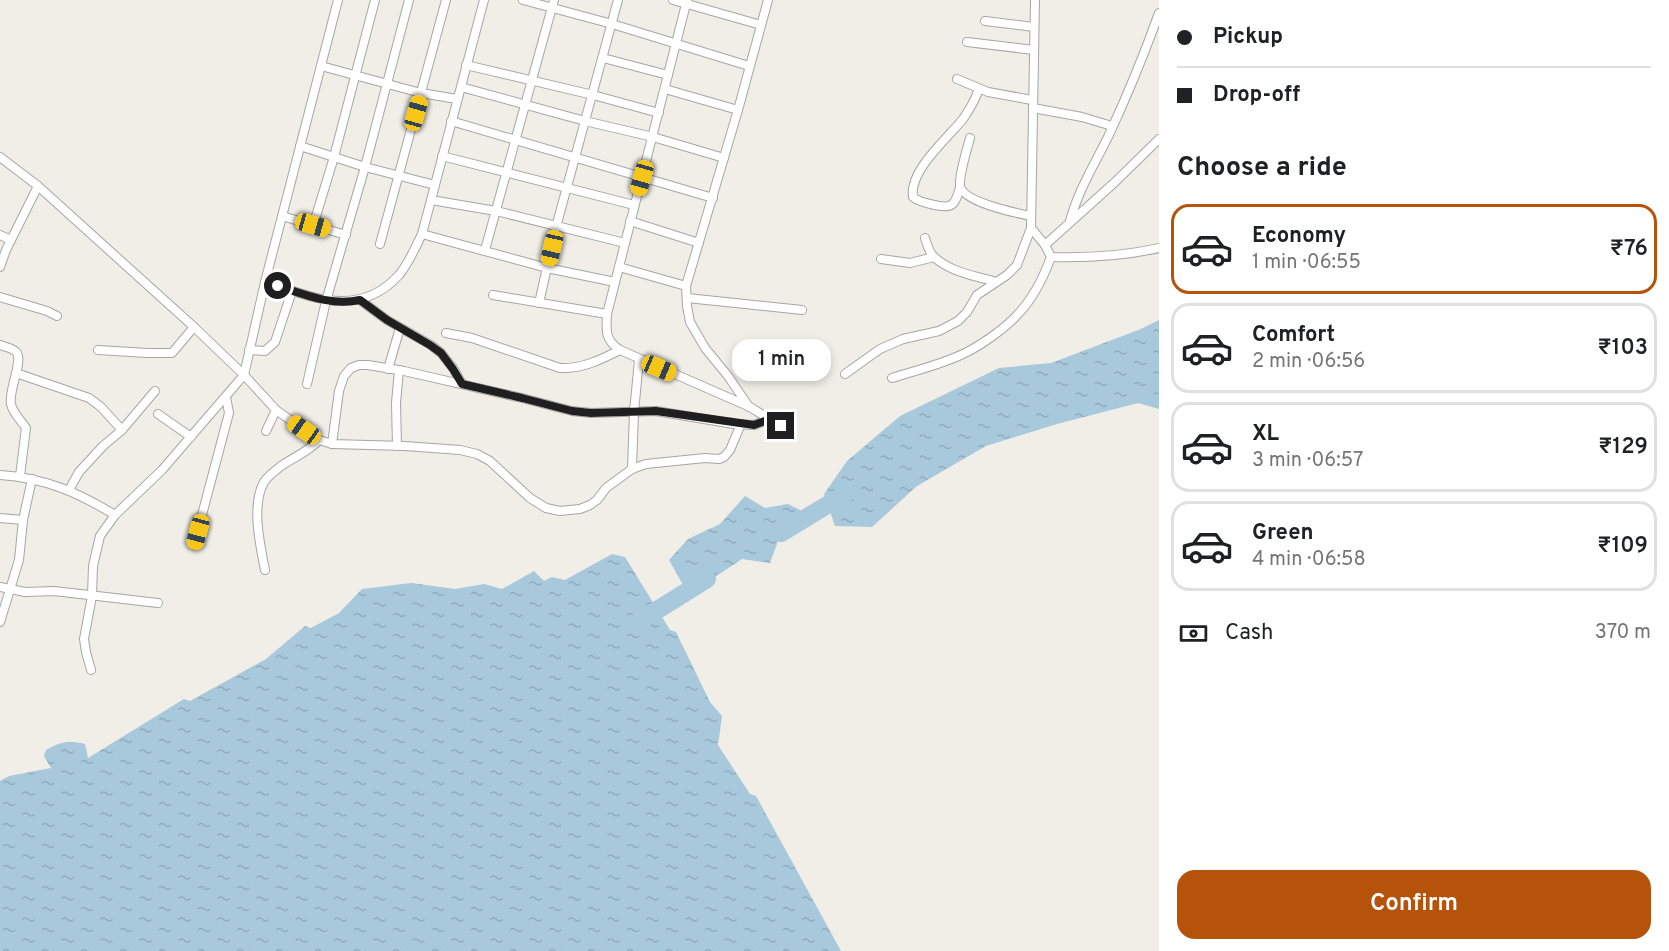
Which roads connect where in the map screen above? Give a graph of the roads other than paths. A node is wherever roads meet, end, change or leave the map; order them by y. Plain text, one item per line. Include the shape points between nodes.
1 (338, 0) edge
2 (375, 0) edge
3 (409, 0) edge
4 (446, 0) edge
5 (484, 0) edge
6 (523, 0) edge
7 (618, 0) edge
8 (673, 0) edge
9 (768, 0) edge
10 (1035, 0) edge
11 (687, 2) edge
12 (553, 4) edge
13 (1159, 13) edge
14 (985, 21) dead end
15 (612, 24) junction
16 (761, 25) junction
17 (1034, 27) junction
18 (967, 42) dead end
19 (677, 44) junction
20 (1034, 50) junction
21 (603, 58) junction
22 (466, 65) junction
23 (321, 66) junction
24 (749, 66) junction
25 (356, 74) junction
26 (668, 75) junction
27 (957, 79) dead end
28 (532, 81) junction
29 (386, 84) junction
30 (460, 87) junction
31 (665, 89) junction
32 (979, 89) junction
33 (421, 93) junction
34 (592, 95) junction
35 (457, 99) junction
36 (526, 104) junction
37 (1033, 104) junction
38 (738, 110) junction
39 (659, 113) junction
40 (451, 121) junction
41 (585, 121) junction
42 (1112, 126) junction
43 (654, 137) junction
44 (970, 138) dead end
45 (1159, 139) edge
46 (516, 140) junction
47 (300, 146) junction
48 (442, 156) junction
49 (0, 157) edge
50 (334, 157) junction
51 (576, 157) junction
52 (724, 158) junction
53 (365, 167) junction
54 (507, 172) junction
55 (398, 175) junction
56 (642, 178) junction
57 (435, 185) junction
58 (38, 186) junction
59 (960, 188) junction
60 (567, 189) junction
61 (712, 198) junction
62 (431, 200) junction
63 (634, 205) junction
64 (496, 211) junction
65 (282, 216) junction
66 (1031, 216) junction
67 (630, 221) junction
68 (1070, 221) junction
69 (313, 225) junction
70 (556, 227) junction
71 (1031, 228) junction
72 (422, 234) junction
73 (0, 235) edge
74 (345, 235) junction
75 (925, 238) dead end
76 (11, 240) junction
77 (625, 243) junction
78 (699, 243) junction
79 (380, 244) dead end
80 (1045, 245) junction
81 (1159, 248) edge
82 (485, 250) junction
83 (1052, 256) junction
84 (934, 257) junction
85 (880, 259) dead end
86 (0, 267) edge
87 (619, 267) junction
88 (547, 268) junction
89 (265, 282) junction
90 (615, 282) junction
91 (996, 282) junction
92 (686, 285) junction
93 (292, 291) junction
94 (493, 295) dead end
95 (0, 297) edge
96 (687, 298) junction
97 (360, 300) junction
98 (326, 301) junction
99 (539, 303) junction
100 (802, 310) dead end
101 (607, 314) junction
102 (57, 316) dead end
103 (194, 327) junction
104 (400, 328) junction
105 (446, 333) dead end
106 (0, 345) edge
107 (98, 350) dead end
108 (249, 350) junction
109 (620, 350) junction
110 (639, 360) junction
111 (388, 369) junction
112 (399, 370) junction
113 (16, 373) junction
114 (844, 374) dead end
115 (244, 375) junction
116 (892, 378) dead end
117 (307, 384) dead end
118 (462, 384) junction
119 (155, 391) dead end
120 (226, 397) junction
121 (750, 407) junction
122 (276, 410) junction
123 (634, 412) junction
124 (159, 414) dead end
125 (770, 419) junction
126 (741, 424) junction
127 (781, 426) dead end
128 (123, 430) junction
129 (266, 431) dead end
130 (191, 437) junction
131 (319, 440) junction
132 (332, 444) junction
133 (397, 446) junction
134 (632, 469) junction
135 (0, 475) edge
136 (20, 476) junction
137 (32, 479) junction
138 (69, 490) junction
139 (115, 515) junction
140 (0, 518) edge
141 (23, 520) junction
142 (194, 545) dead end
143 (265, 570) dead end
144 (0, 587) edge
145 (11, 588) junction
146 (92, 596) junction
147 (158, 603) dead end
148 (0, 622) edge
149 (91, 670) dead end

1 - 23 street
2 - 25 street
3 - 29 street
4 - 33 street
5 - 22 street
6 - 12 street
7 - 15 street
8 - 11 street
9 - 16 street
10 - 17 street
11 - 16 street
11 - 19 street
12 - 15 street
12 - 28 street
13 - 42 street
14 - 17 street
15 - 19 street
15 - 21 street
16 - 24 street
17 - 20 street
18 - 20 street
19 - 24 street
19 - 26 street
20 - 37 street
21 - 26 street
21 - 34 street
22 - 28 street
22 - 30 street
23 - 25 street
23 - 47 street
24 - 38 street
25 - 29 street
25 - 50 street
26 - 31 street
27 - 32 street
28 - 34 street
28 - 36 street
29 - 33 street
29 - 53 street
30 - 35 street
30 - 36 street
31 - 38 street
31 - 39 street
32 - 37 street
32 - 59 street via 970,109 927,160 912,192 918,201 948,207 954,204
33 - 35 street
33 - 55 street
34 - 39 street
34 - 41 street
35 - 40 street
36 - 41 street
36 - 46 street
37 - 42 street
37 - 66 street
38 - 52 street
39 - 43 street
40 - 46 street
40 - 48 street
41 - 43 street
41 - 51 street
42 - 68 street via 1078,195
43 - 52 street
43 - 56 street
44 - 59 street
45 - 68 street
46 - 51 street
46 - 54 street
47 - 50 street
47 - 65 street
48 - 54 street
48 - 57 street
49 - 58 street
50 - 53 street
50 - 69 street
51 - 56 street
51 - 60 street
52 - 61 street
53 - 55 street
53 - 74 street
54 - 60 street
54 - 64 street
55 - 57 street
55 - 79 street
56 - 61 street
56 - 63 street
57 - 62 street
58 - 76 street
58 - 103 street
59 - 66 street via 983,203
60 - 63 street
60 - 70 street
61 - 78 street
62 - 64 street
62 - 72 street
63 - 67 street
64 - 70 street
64 - 82 street
65 - 69 street
65 - 89 street
66 - 71 street
67 - 77 street
67 - 78 street
68 - 80 street
69 - 74 street
70 - 77 street
70 - 88 street
71 - 80 street
71 - 91 street via 1017,265
72 - 82 street
72 - 97 street via 400,274 375,294
73 - 76 street
74 - 98 street
75 - 84 street
76 - 86 street
77 - 87 street
78 - 92 street
80 - 83 street
81 - 83 street via 1087,258
82 - 88 street
83 - 116 street via 1019,314 991,336 967,352
84 - 85 street via 910,264
84 - 91 street via 959,271
87 - 90 street
87 - 92 street
88 - 90 street
88 - 99 street
89 - 93 street
89 - 108 street
90 - 101 street
91 - 114 street via 977,295 967,312 949,327 880,349
92 - 96 street
93 - 98 street
93 - 108 street via 272,347 265,351
94 - 99 street
95 - 102 street
96 - 100 street
96 - 121 street via 690,322 705,348
97 - 98 street
97 - 104 street
98 - 117 street
99 - 101 street
101 - 109 street via 608,337
103 - 107 street via 172,352
103 - 115 street
104 - 111 street
104 - 118 street via 441,353
105 - 109 street via 560,368 594,363
106 - 113 street via 18,353
108 - 115 street
109 - 110 street
110 - 121 street
110 - 123 street
111 - 112 street
111 - 132 street via 359,365 344,376
112 - 118 street
112 - 133 street
113 - 128 street via 89,398
113 - 136 street via 11,403 26,428
115 - 120 street
115 - 122 street
118 - 123 street via 572,411
119 - 128 street
120 - 130 street
120 - 142 street via 229,413
121 - 125 street
122 - 129 street
122 - 131 street
123 - 126 street via 656,411
123 - 134 street
124 - 130 street
125 - 126 street via 754,425
125 - 127 street
126 - 134 street via 730,450 719,459 677,460
128 - 138 street via 86,464
130 - 139 street
131 - 132 street
131 - 143 street via 264,481 257,529
132 - 133 street
133 - 134 street via 477,454 530,498 546,508 561,511 590,505
135 - 136 street
136 - 137 street
137 - 138 street
137 - 141 street
138 - 139 street
139 - 146 street via 96,548
140 - 141 street
141 - 145 street via 19,560
144 - 145 street
145 - 146 street
145 - 148 street
146 - 147 street
146 - 149 street via 84,639

